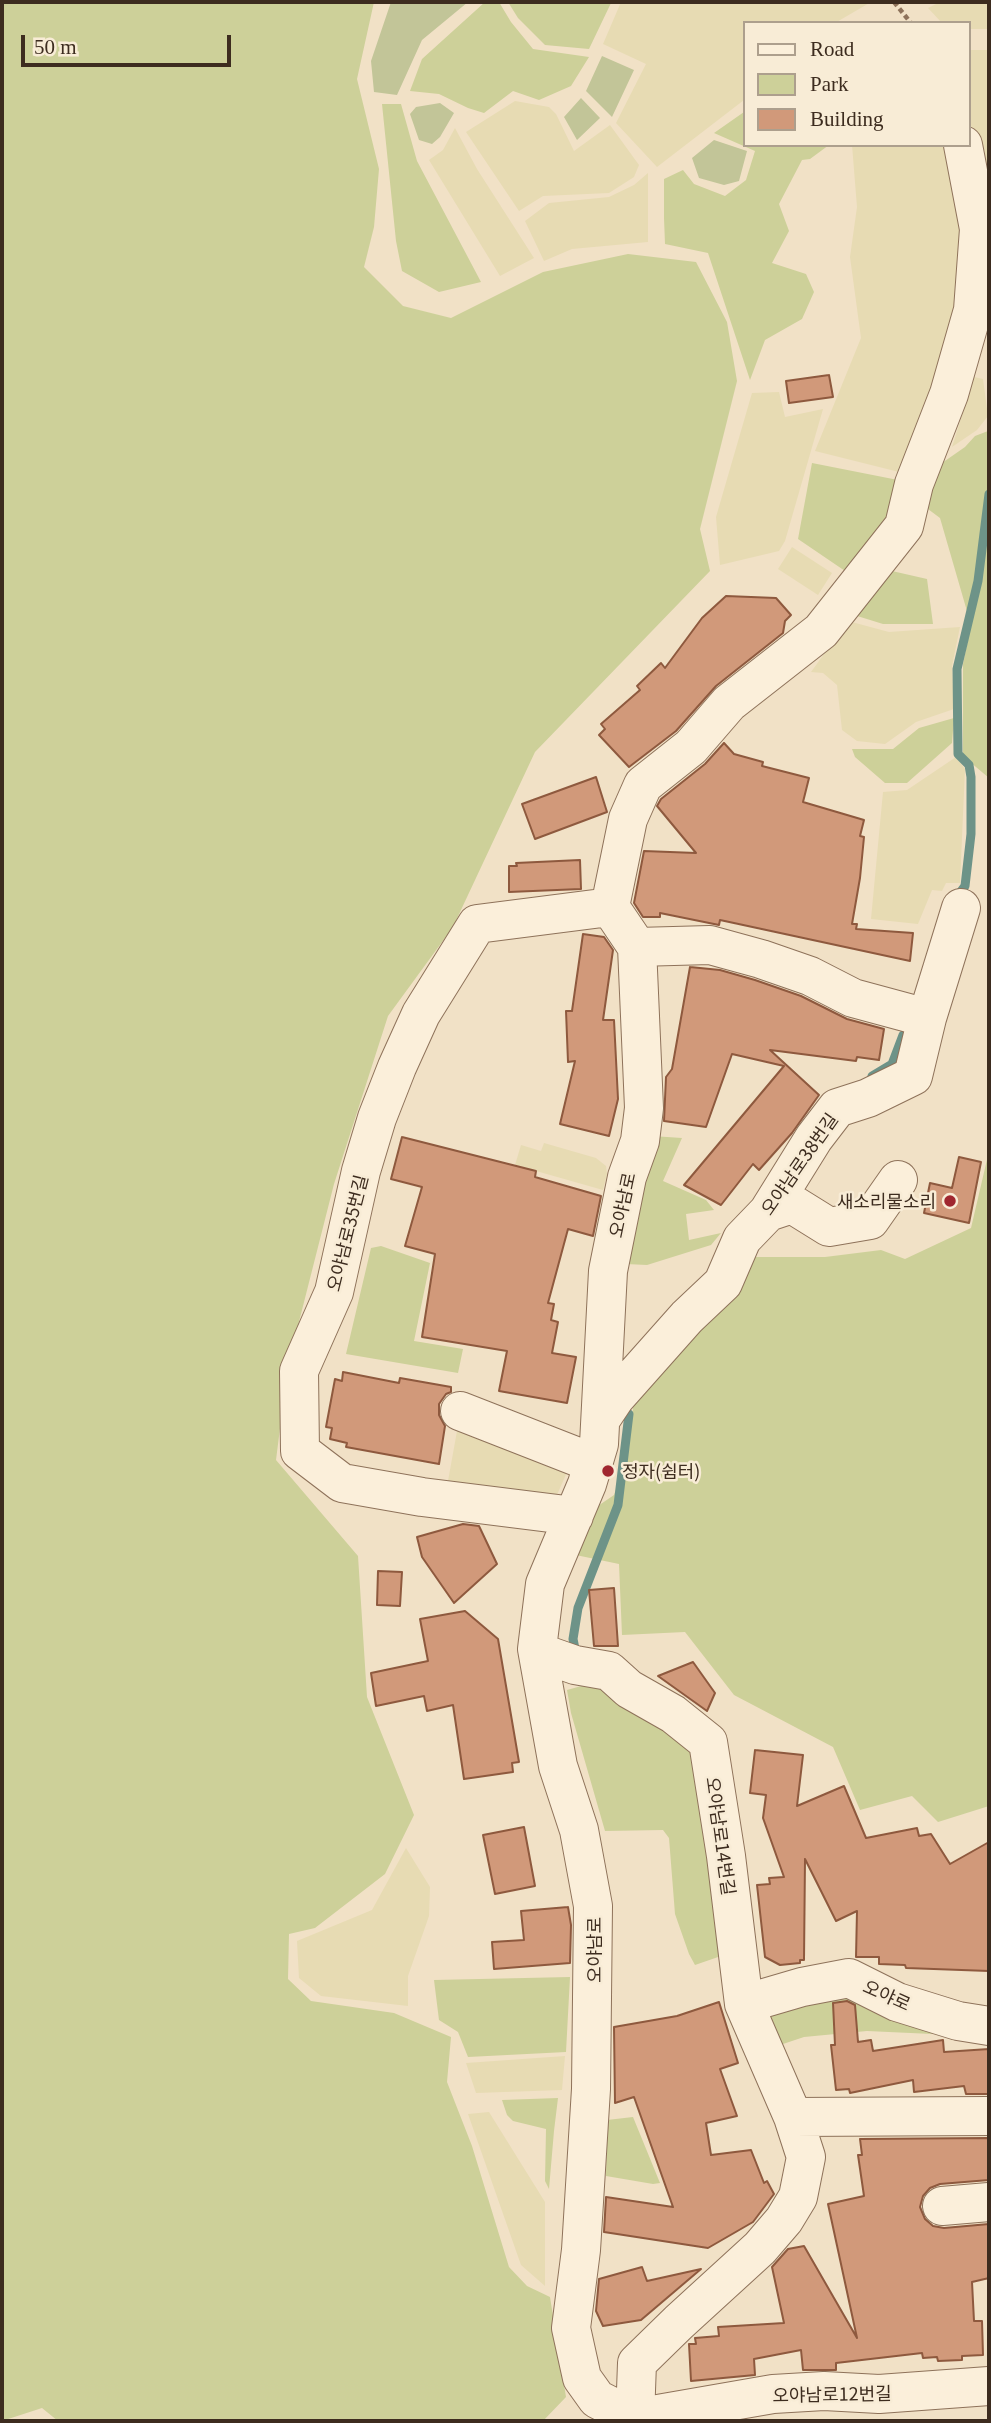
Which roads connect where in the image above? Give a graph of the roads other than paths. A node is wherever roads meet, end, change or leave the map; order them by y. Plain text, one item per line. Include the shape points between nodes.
1 (963, 147) edge
2 (610, 907) junction
3 (961, 908) dead end
4 (637, 947) junction
5 (927, 1018) junction
6 (898, 1180) dead end
7 (768, 1212) junction
8 (460, 1410) dead end
9 (601, 1419) junction
10 (593, 1463) junction
11 (574, 1516) junction
12 (537, 1649) junction
13 (744, 2004) junction
14 (989, 2026) edge
15 (989, 2116) edge
16 (793, 2117) junction
17 (989, 2202) edge
18 (942, 2206) dead end
19 (989, 2386) edge
20 (638, 2420) edge

1 - 2 street via 979,229 973,310 904,526 821,631 729,703 691,747 643,785 628,819
2 - 4 street
2 - 11 street, 오야남로35번길 via 477,924 421,1014 397,1067 361,1171 334,1292 299,1371 300,1451 342,1483
3 - 5 street, 오야남로38번길
4 - 5 street via 710,945 810,976 853,998
4 - 9 street, 오야남로 via 644,1108 608,1271
5 - 7 street, 오야남로38번길 via 913,1076 837,1108
6 - 7 street via 870,1220 829,1227 792,1204
7 - 9 street, 오야남로38번길 via 742,1239 723,1283 687,1317
8 - 10 street
9 - 10 street, 오야남로
10 - 11 street, 오야남로
11 - 12 street, 오야남로 via 545,1584
12 - 13 street, 오야남로14번길 via 575,1665 608,1671 708,1742
12 - 20 street, 오야남로 via 558,1766 579,1830 593,1906 591,2089 571,2328 582,2378 597,2399
13 - 14 street, 오야로 via 849,1978 897,2002
13 - 16 street, 오야남로14번길
15 - 16 street
16 - 20 street, 오야남로14번길 via 806,2157 798,2197 760,2248 637,2363
17 - 18 street
19 - 20 street, 오야남로12번길 via 879,2394 773,2394

